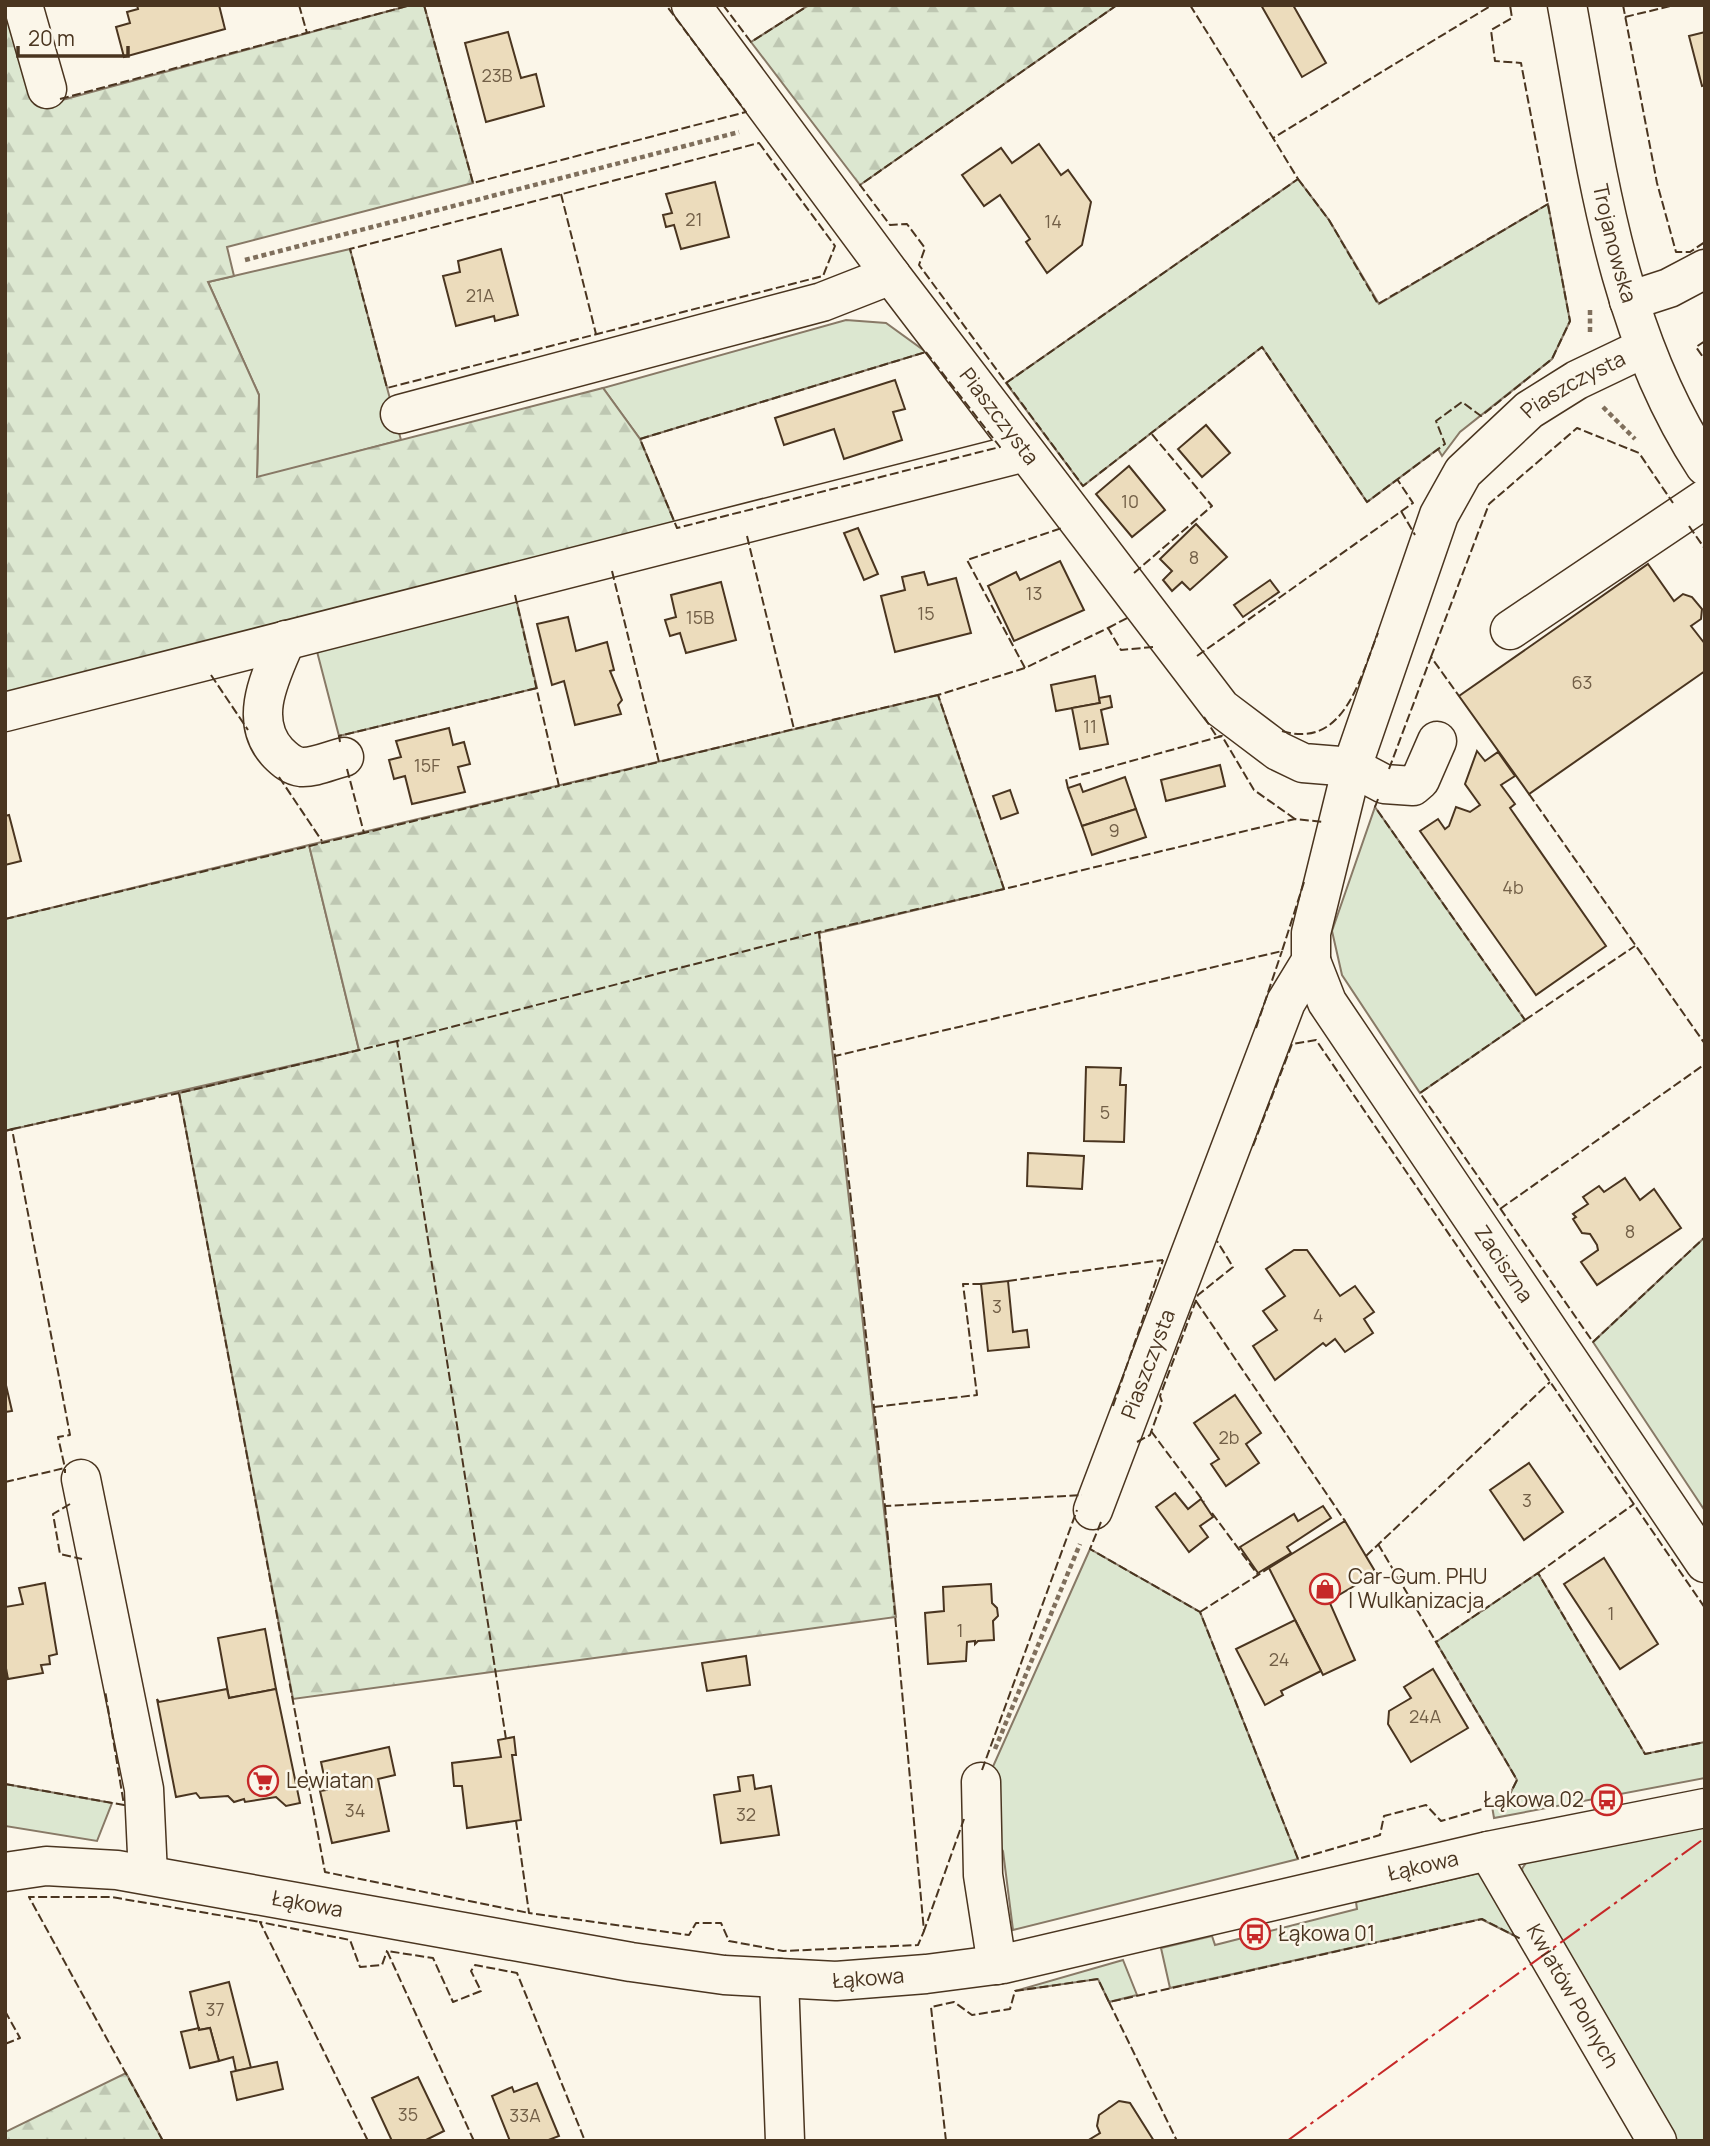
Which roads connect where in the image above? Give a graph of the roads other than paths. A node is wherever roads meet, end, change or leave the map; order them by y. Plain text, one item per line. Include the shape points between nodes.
1 (23, 5) edge
2 (691, 5) edge
3 (1567, 5) edge
4 (47, 89) dead end
5 (1705, 269) edge
6 (891, 275) junction
7 (1629, 301) junction
8 (1644, 348) junction
9 (400, 414) dead end
10 (1025, 452) junction
11 (1705, 466) edge
12 (1705, 499) edge
13 (1510, 630) dead end
14 (286, 640) junction
15 (5, 712) edge
16 (1437, 741) dead end
17 (344, 757) dead end
18 (1352, 767) junction
19 (1311, 961) junction
20 (81, 1479) dead end
21 (1093, 1510) road end
22 (1705, 1563) edge
23 (981, 1782) road end
24 (1705, 1808) edge
25 (1488, 1851) junction
26 (11, 1863) edge
27 (148, 1875) junction
28 (997, 1965) junction
29 (779, 1978) junction
30 (785, 2141) edge
31 (1657, 2141) edge

1 - 4 street
2 - 6 street, Piaszczysta
3 - 7 street, Trojanowska via 1602,196
5 - 7 street via 1669,288
6 - 9 street via 822,302
6 - 10 street, Piaszczysta
7 - 8 street, Trojanowska
8 - 11 street, Trojanowska via 1684,434
8 - 18 street, Piaszczysta via 1577,380 1530,410 1463,472 1439,515
10 - 14 street
10 - 18 street, Piaszczysta via 1221,708 1278,751 1303,763
12 - 13 street
14 - 15 street
14 - 17 street via 267,684 262,711 272,747 292,765 303,767
16 - 18 street via 1413,786 1384,784
18 - 19 street, Piaszczysta via 1311,933
19 - 21 street, Piaszczysta via 1286,1002
19 - 22 street, Zaciszna via 1327,1002
20 - 27 street via 144,1789
23 - 28 street via 983,1875
24 - 25 street, Łąkowa
25 - 28 street, Łąkowa
25 - 31 street, Kwiatów Polnych
26 - 27 street, Łąkowa
27 - 29 street, Łąkowa via 631,1962
28 - 29 street, Łąkowa via 836,1981
29 - 30 street

